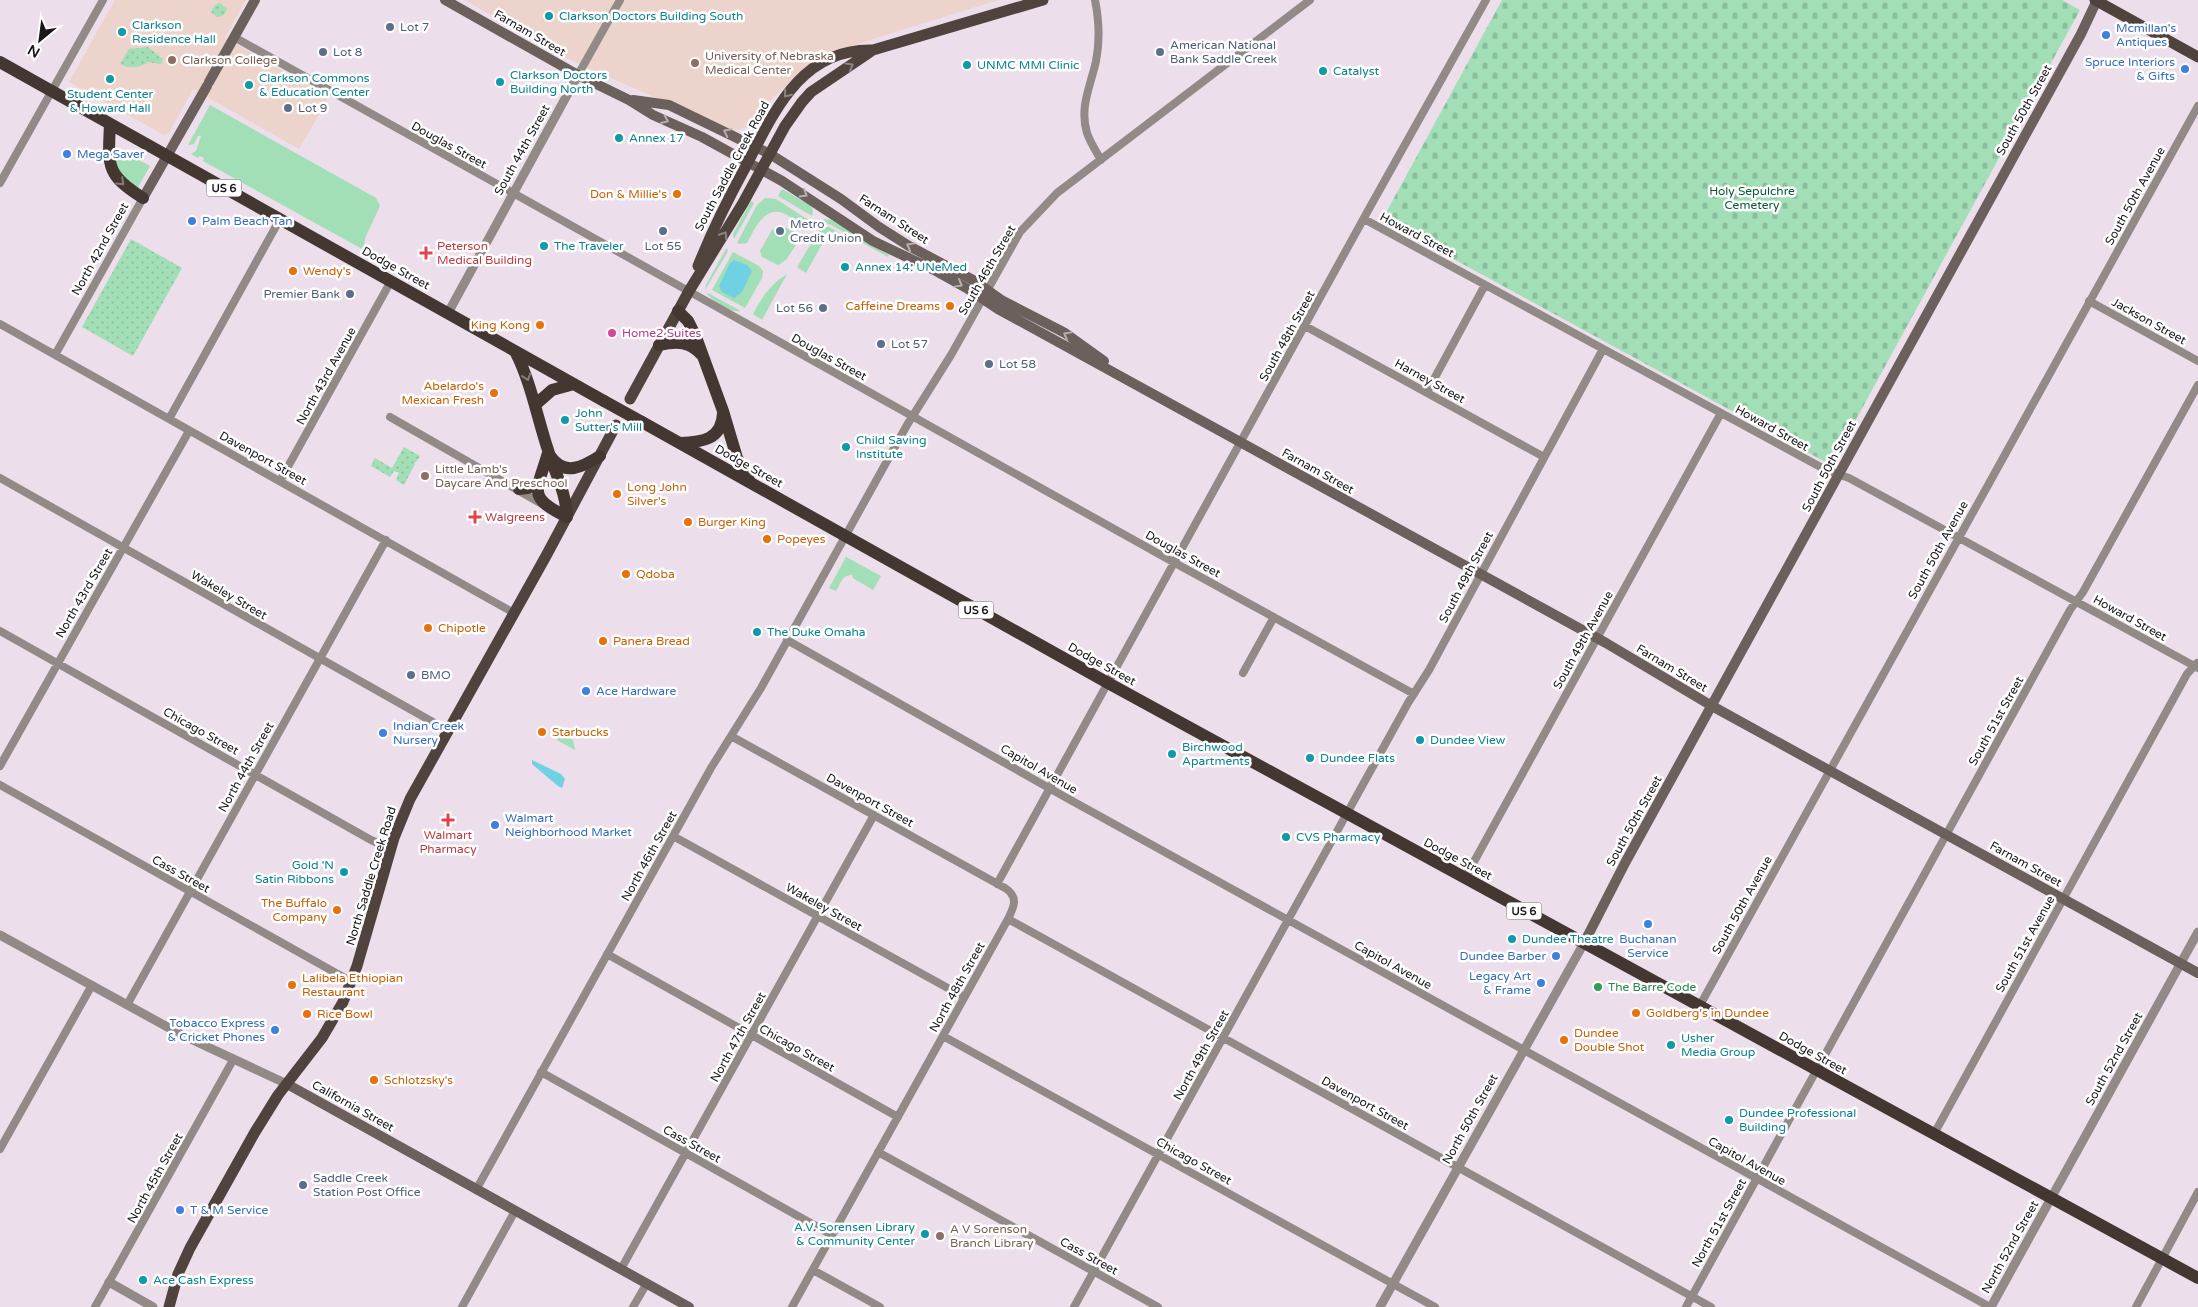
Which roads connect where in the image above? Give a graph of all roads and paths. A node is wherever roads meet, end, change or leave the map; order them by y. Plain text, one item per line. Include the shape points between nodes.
1 (103, 0) edge
2 (255, 0) edge
3 (445, 0) edge
4 (620, 0) edge
5 (1043, 0) edge
6 (1095, 0) edge
7 (1310, 0) edge
8 (1486, 0) edge
9 (2096, 0) edge
10 (234, 37) junction
11 (873, 50) junction
12 (2198, 57) edge
13 (0, 62) edge
14 (578, 75) junction
15 (52, 91) junction
16 (629, 100) junction
17 (2198, 106) edge
18 (110, 124) junction
19 (755, 147) junction
20 (770, 154) junction
21 (167, 156) junction
22 (1101, 160) junction
23 (748, 162) junction
24 (762, 170) junction
25 (0, 182) edge
26 (512, 193) junction
27 (143, 198) junction
28 (280, 219) junction
29 (1364, 219) junction
30 (391, 281) junction
31 (1485, 285) junction
32 (688, 291) junction
33 (985, 294) junction
34 (2089, 301) junction
35 (678, 311) junction
36 (448, 313) junction
37 (0, 324) edge
38 (1306, 326) junction
39 (659, 345) junction
40 (1603, 349) junction
41 (515, 351) junction
42 (55, 355) junction
43 (705, 359) junction
44 (2198, 361) edge
45 (574, 384) junction
46 (2198, 385) edge
47 (1427, 392) junction
48 (630, 399) dead end
49 (535, 405) junction
50 (723, 411) junction
51 (1721, 413) junction
52 (912, 416) junction
53 (390, 417) dead end
54 (169, 420) junction
55 (616, 425) dead end
56 (189, 430) junction
57 (680, 443) junction
58 (1241, 443) junction
59 (548, 453) junction
60 (600, 456) junction
61 (1544, 457) junction
62 (1838, 474) junction
63 (0, 478) edge
64 (280, 481) junction
65 (539, 482) junction
66 (750, 482) junction
67 (518, 489) junction
68 (544, 505) junction
69 (568, 517) junction
70 (845, 536) junction
71 (1958, 537) junction
72 (386, 540) junction
73 (123, 548) junction
74 (1175, 563) junction
75 (1480, 574) junction
76 (2076, 601) junction
77 (514, 613) junction
78 (1274, 617) junction
79 (0, 631) edge
80 (1597, 638) junction
81 (787, 640) junction
82 (320, 659) junction
83 (57, 664) junction
84 (2197, 665) edge
85 (1243, 672) dead end
86 (1108, 683) junction
87 (1414, 694) junction
88 (1712, 706) junction
89 (447, 730) junction
90 (731, 736) junction
91 (0, 766) edge
92 (1829, 770) junction
93 (255, 775) junction
94 (0, 785) edge
95 (1050, 788) junction
96 (1347, 814) junction
97 (874, 815) junction
98 (1946, 835) junction
99 (673, 836) junction
100 (391, 849) junction
101 (1465, 878) junction
102 (997, 884) junction
103 (190, 892) junction
104 (2063, 899) junction
105 (818, 916) junction
106 (1008, 918) junction
107 (1288, 920) junction
108 (2198, 932) edge
109 (0, 935) edge
110 (1584, 943) junction
111 (607, 954) junction
112 (2181, 963) junction
113 (2198, 973) edge
114 (352, 982) junction
115 (92, 986) junction
116 (964, 997) junction
117 (127, 1005) junction
118 (1699, 1006) junction
119 (752, 1035) junction
120 (943, 1036) junction
121 (1223, 1037) junction
122 (1522, 1050) junction
123 (233, 1060) junction
124 (1816, 1070) junction
125 (541, 1072) junction
126 (286, 1084) junction
127 (898, 1117) junction
128 (1934, 1134) junction
129 (0, 1149) edge
130 (878, 1152) junction
131 (686, 1153) junction
132 (1159, 1154) junction
133 (1458, 1166) junction
134 (1756, 1179) junction
135 (476, 1190) junction
136 (2198, 1192) edge
137 (2051, 1198) junction
138 (515, 1210) junction
139 (832, 1236) junction
140 (2161, 1258) junction
141 (621, 1269) junction
142 (813, 1270) junction
143 (1094, 1272) junction
144 (2198, 1278) edge
145 (109, 1282) junction
146 (647, 1283) junction
147 (1393, 1284) junction
148 (1692, 1296) junction
149 (95, 1307) edge
150 (153, 1307) edge
151 (169, 1307) edge
152 (462, 1307) edge
153 (634, 1307) edge
154 (689, 1307) edge
155 (792, 1307) edge
156 (880, 1307) edge
157 (1074, 1307) edge
158 (1158, 1307) edge
159 (1380, 1307) edge
160 (1434, 1307) edge
161 (1686, 1307) edge
162 (1711, 1307) edge
163 (1990, 1307) edge
164 (2136, 1307) edge

1 - 15 street
2 - 10 main road, North 42nd Street
3 - 14 main road, Farnam Street
4 - 14 street, South 44th Street
5 - 11 main road, South Saddle Creek Road
6 - 22 street via 1098,44 1084,114 1086,131
7 - 22 street, South 46th Street
8 - 29 street, South 48th Street
9 - 12 main road
9 - 62 main road, South 50th Street
10 - 21 main road, North 42nd Street
10 - 26 street, Douglas Street
11 -> 19 main road, South Saddle Creek Road via 856,50 834,56 806,74 771,116
20 -> 11 main road, South Saddle Creek Road via 802,102 822,83
13 - 15 highway, Dodge Street / US 6
14 - 16 main road, Farnam Street
14 - 26 street, South 44th Street
15 - 18 highway, Dodge Street / US 6
15 - 25 street
19 -> 16 main road, Farnam Street via 669,105
16 -> 23 main road, Farnam Street
17 - 34 street, South 50th Avenue
18 - 21 highway, Dodge Street / US 6
18 -> 27 highway via 111,169 120,182
19 - 20 main road, Farnam Street
19 - 23 main road, South Saddle Creek Road
20 - 24 main road, South Saddle Creek Road
33 -> 20 main road, Farnam Street via 974,280 879,228 841,199
21 - 27 main road, North 42nd Street
21 - 28 highway, Dodge Street / US 6
22 - 33 street, South 46th Street via 1057,194 1020,232
23 - 24 main road, Farnam Street
23 - 32 main road, South Saddle Creek Road via 713,227
32 -> 24 main road, South Saddle Creek Road
24 -> 33 main road, Farnam Street via 809,197 873,241
26 - 32 street, Douglas Street
26 - 36 street, South 44th Street
27 - 42 street, North 42nd Street
28 - 30 highway, Dodge Street / US 6
28 - 54 street
29 - 31 street, Howard Street
29 - 38 street, South 48th Street
30 - 36 highway, Dodge Street / US 6
30 - 64 street, North 43rd Avenue
31 - 40 street, Howard Street
31 - 47 street
32 - 35 main road, South Saddle Creek Road
32 - 52 street, Douglas Street
33 - 52 street, South 46th Street
33 - 58 main road, Farnam Street via 998,309
34 - 44 street, Jackson Street
34 - 71 street, South 50th Avenue
35 - 39 main road, South Saddle Creek Road
35 - 43 highway via 688,321
36 - 41 highway, Dodge Street / US 6
37 - 42 street, Davenport Street
38 - 47 street, Harney Street
38 - 58 street, South 48th Street
39 - 43 highway via 684,342
39 - 48 main road, South Saddle Creek Road
40 - 51 street, Howard Street
40 - 61 street, South 49th Street
41 - 45 highway, Dodge Street / US 6
41 -> 49 highway
42 - 54 street, Davenport Street
43 - 50 highway
45 - 49 highway via 552,390
45 - 57 highway, Dodge Street / US 6, bridge
46 - 76 street, South 51st Street
47 - 61 street, Harney Street
49 - 59 highway
50 - 57 highway via 721,424 713,436 701,442
50 - 66 highway via 737,458
51 - 62 street, Howard Street
51 - 80 street, South 49th Avenue
52 - 70 street, South 46th Street
52 - 74 street, Douglas Street
53 - 67 street
54 - 56 street, Davenport Street
55 - 60 main road, North Saddle Creek Road
56 - 64 street, Davenport Street
56 - 73 street, North 43rd Street
57 - 66 highway, Dodge Street / US 6
58 - 74 street, South 48th Street
58 - 75 main road, Farnam Street
59 - 60 highway via 557,464 570,468 582,466
59 - 65 highway
59 - 69 highway via 566,499
60 - 69 main road, North Saddle Creek Road
61 - 75 street, South 49th Street
62 - 71 street, Howard Street
62 - 88 main road, South 50th Street
63 - 73 street, Wakeley Street
64 - 72 street, Davenport Street
65 - 67 highway
65 - 68 highway via 538,494
66 - 70 highway, Dodge Street / US 6
67 - 68 street
68 - 69 highway
69 - 77 main road, North Saddle Creek Road
70 - 81 street, North 46th Street
70 - 86 highway, Dodge Street / US 6
71 - 76 street, Howard Street
71 - 92 street, South 50th Avenue
72 - 77 street, Davenport Street
72 - 82 street, North 44th Street
73 - 82 street, Wakeley Street
73 - 83 street, North 43rd Street
74 - 78 street, Douglas Street
74 - 86 street, South 48th Street
75 - 80 main road, Farnam Street
75 - 87 street, South 49th Street
76 - 84 street, Howard Street
76 - 98 street, South 51st Street
77 - 89 main road, North Saddle Creek Road
78 - 85 street
78 - 87 street, Douglas Street
79 - 83 street, Chicago Street
80 - 88 main road, Farnam Street
80 - 101 street, South 49th Avenue
81 - 90 street, North 46th Street
81 - 95 street, Capitol Avenue
82 - 89 street, Wakeley Street
82 - 93 street, North 44th Street
83 - 91 street, North 43rd Street
83 - 93 street, Chicago Street
84 - 104 street, South 51st Avenue via 2187,674
86 - 95 street
86 - 96 highway, Dodge Street / US 6
87 - 96 street, South 49th Street
88 - 92 main road, Farnam Street
88 - 110 main road, South 50th Street
89 - 100 main road, North Saddle Creek Road via 410,799
90 - 97 street, Davenport Street
90 - 99 street, North 46th Street
92 - 98 main road, Farnam Street
92 - 118 street, South 50th Avenue
93 - 100 street, Chicago Street
93 - 103 street, North 44th Street
94 - 103 street, Cass Street
95 - 102 street
95 - 107 street, Capitol Avenue
96 - 101 highway, Dodge Street / US 6
96 - 107 street, North 49th Street
97 - 102 street, Davenport Street
97 - 105 street, North 47th Street
98 - 104 main road, Farnam Street
98 - 124 street, South 51st Street
99 - 105 street, Wakeley Street
99 - 111 street, North 46th Street
100 - 114 main road, North Saddle Creek Road
101 - 110 highway, Dodge Street / US 6
102 - 106 street, North 48th Street via 1011,892 1014,899
103 - 114 street, Cass Street
103 - 117 street, North 44th Street
104 - 112 main road, Farnam Street
104 - 128 street, South 51st Avenue
105 - 116 street, Wakeley Street
105 - 119 street, North 47th Street
106 - 116 street, North 48th Street
106 - 121 street, Davenport Street
107 - 121 street, North 49th Street
107 - 122 street, Capitol Avenue
108 - 112 street, South 52nd Street
109 - 115 street, California Street
110 - 118 highway, Dodge Street / US 6
110 - 122 street, North 50th Street
111 - 119 street, Chicago Street
111 - 125 street, North 46th Street
112 - 113 main road, Farnam Street
112 - 137 street, South 52nd Street
114 - 126 main road, North Saddle Creek Road via 325,1034
115 - 117 street, California Street
115 - 129 street
116 - 120 street, North 48th Street
117 - 123 street, California Street
118 - 124 highway, Dodge Street / US 6
119 - 127 street, Chicago Street
119 - 131 street, North 47th Street
120 - 127 street, North 48th Street
120 - 132 street, Chicago Street
121 - 132 street, North 49th Street
121 - 133 street, Davenport Street
122 - 133 street, North 50th Street
122 - 134 street, Capitol Avenue
123 - 126 street, California Street
123 - 145 street, North 45th Street
124 - 128 highway, Dodge Street / US 6
124 - 134 street, North 51st Street
125 - 131 street, Cass Street
125 - 135 street, North 46th Street
126 - 135 main road, California Street
126 - 151 main road, North Saddle Creek Road via 191,1245 178,1274
127 - 130 street, North 48th Street
128 - 137 highway, Dodge Street / US 6
130 - 139 street, North 48th Street
130 - 143 street, Cass Street
131 - 139 street, Cass Street
131 - 141 street, North 47th Street
132 - 143 street, North 49th Street
132 - 147 street, Chicago Street
133 - 147 street, North 50th Street
133 - 148 street, Davenport Street
134 - 148 street, North 51st Street
134 - 163 street, Capitol Avenue
135 - 138 main road, California Street
136 - 140 street
137 - 140 highway, Dodge Street / US 6
137 - 163 street, North 52nd Street
138 - 141 main road, California Street
138 - 152 street
139 - 142 street, North 48th Street
140 - 144 highway, Dodge Street / US 6
140 - 164 street
141 - 146 main road, California Street
142 - 155 street, North 48th Street
142 - 156 street
143 - 157 street, North 49th Street
143 - 158 street, Cass Street
145 - 149 street, North 45th Street
145 - 150 street
146 - 153 street
146 - 154 main road, California Street
147 - 159 street, North 50th Street
147 - 160 street, Chicago Street
148 - 161 street, North 51st Street
148 - 162 street, Davenport Street

